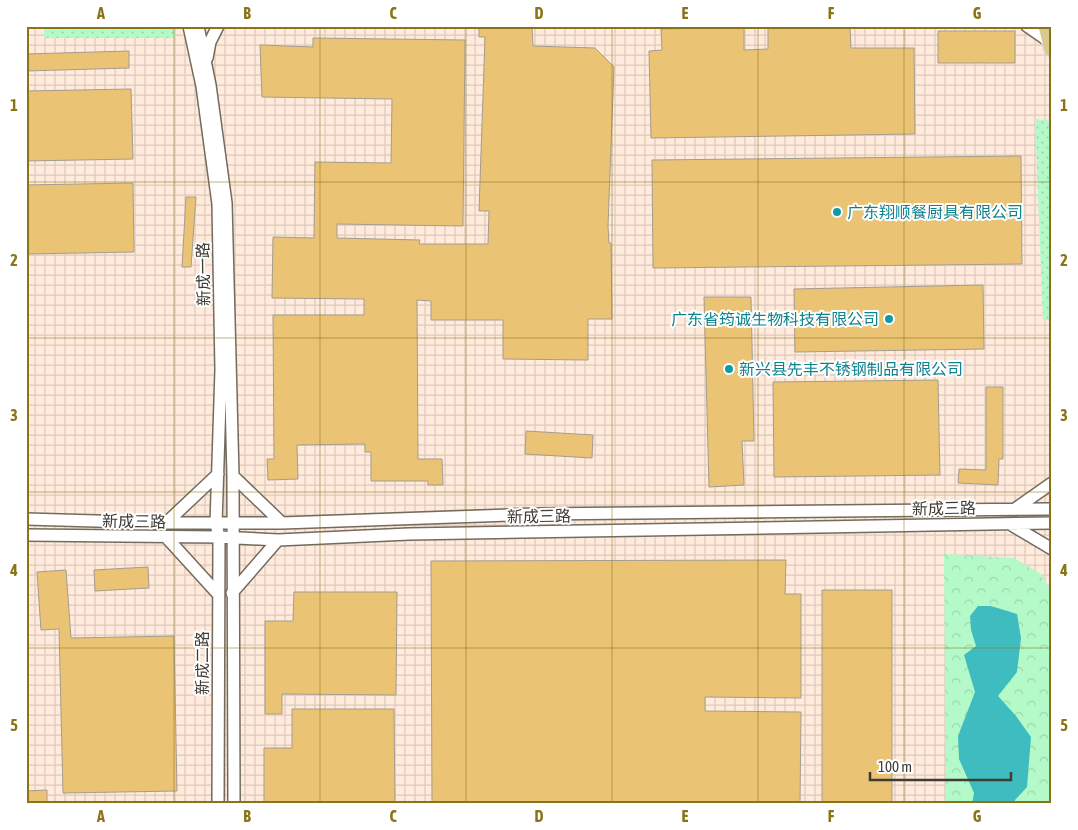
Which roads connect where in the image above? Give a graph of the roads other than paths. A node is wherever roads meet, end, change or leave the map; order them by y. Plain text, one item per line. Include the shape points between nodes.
1 (189, 26) edge
2 (198, 26) edge
3 (218, 26) edge
4 (1027, 26) edge
5 (1046, 26) edge
6 (1051, 45) edge
7 (206, 64) junction
8 (218, 474) junction
9 (232, 476) junction
10 (1052, 483) edge
11 (1052, 509) edge
12 (1013, 510) junction
13 (26, 519) edge
14 (166, 523) junction
15 (1009, 523) junction
16 (1052, 523) edge
17 (216, 524) junction
18 (231, 524) junction
19 (282, 524) junction
20 (26, 535) edge
21 (219, 537) junction
22 (167, 538) junction
23 (233, 539) junction
24 (278, 540) junction
25 (1052, 549) edge
26 (232, 593) junction
27 (218, 594) junction
28 (218, 804) edge
29 (234, 804) edge

1 - 8 street, 新成一路 via 202,86 218,204 221,370
2 - 7 street, 新成一路
3 - 7 street via 210,42
4 - 6 street
5 - 6 main road
7 - 9 street, 新成一路 via 226,203
8 - 14 street
8 - 17 street, 新成一路
9 - 18 street, 新成一路
9 - 19 street
10 - 12 street
11 - 12 street, 新成三路
12 - 19 street, 新成三路 via 535,514
13 - 14 street, 新成三路
14 - 17 street, 新成三路
15 - 16 street, 新成三路
15 - 24 street, 新成三路 via 409,534
15 - 25 street
17 - 18 street, 新成三路
17 - 21 street, 新成二路
18 - 19 street, 新成三路
18 - 23 street, 新成二路
20 - 22 street, 新成三路
21 - 22 street, 新成三路
21 - 23 street, 新成三路
21 - 27 street, 新成二路
22 - 27 street
23 - 24 street, 新成三路
23 - 26 street, 新成二路
24 - 26 street
26 - 29 street, 新成二路
27 - 28 street, 新成二路

